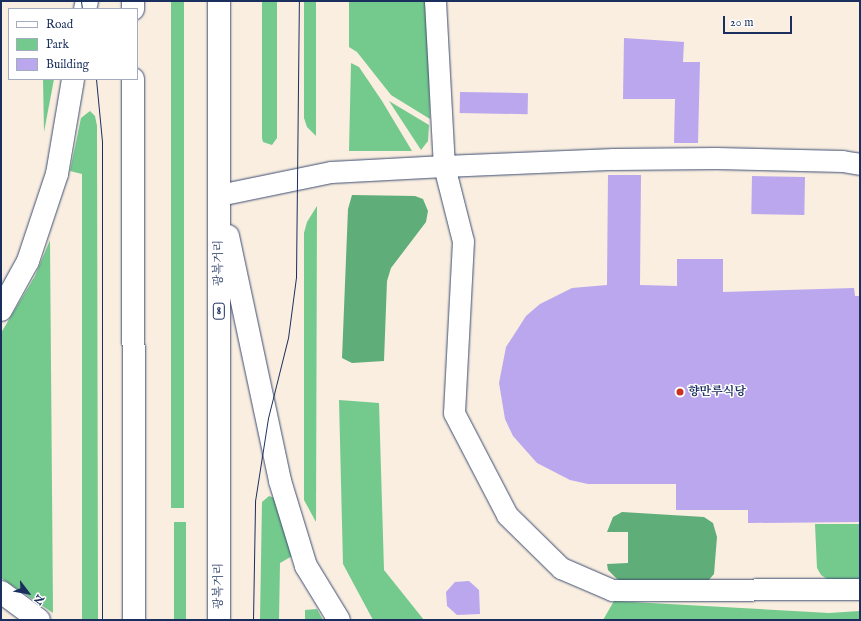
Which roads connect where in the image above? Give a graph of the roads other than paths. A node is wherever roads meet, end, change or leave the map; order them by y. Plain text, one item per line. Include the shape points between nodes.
1 (219, 1) edge
2 (435, 1) edge
3 (73, 80) edge
4 (133, 80) edge
5 (860, 164) edge
6 (444, 166) junction
7 (219, 195) junction
8 (1, 310) edge
9 (860, 589) edge
10 (1, 592) edge
11 (39, 620) edge
12 (134, 620) edge
13 (219, 620) edge
14 (339, 620) edge

1 - 7 highway, 광복거리 / 8
2 - 6 street
3 - 8 highway via 56,174 28,261
4 - 12 highway
5 - 6 street via 842,160 707,158
6 - 7 street via 331,172
6 - 9 street via 463,241 454,413 507,515 561,568 612,590
7 - 13 highway, 광복거리 / 8
7 - 14 highway via 280,481 306,566
10 - 11 highway

